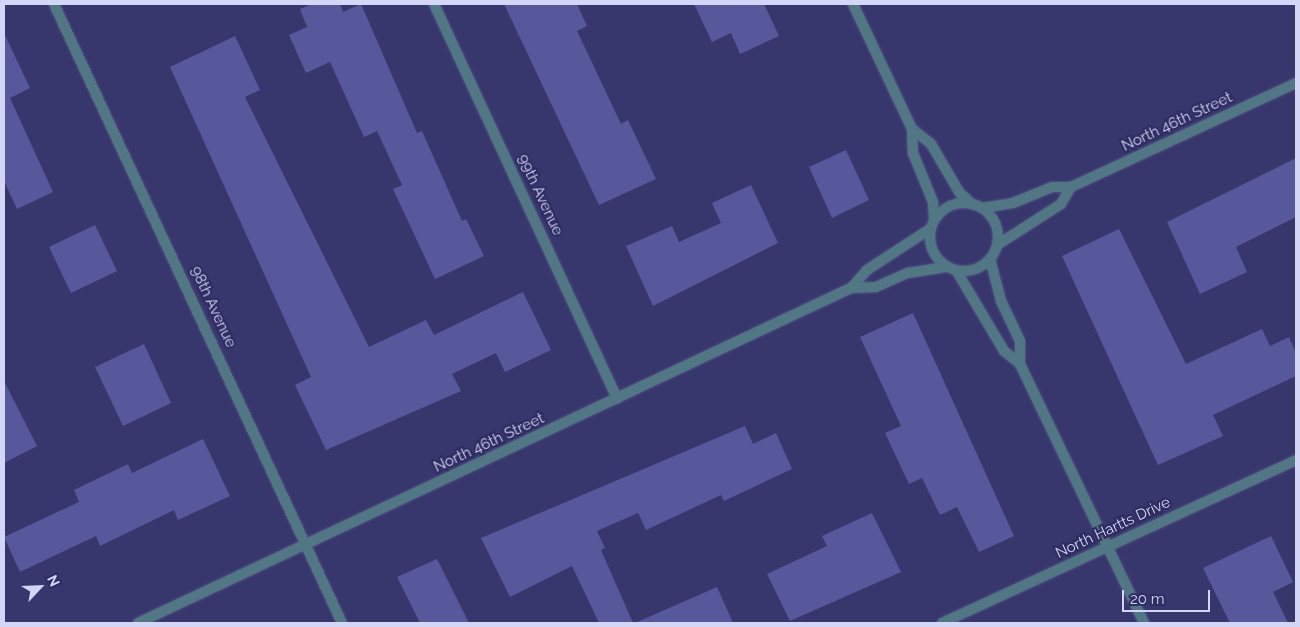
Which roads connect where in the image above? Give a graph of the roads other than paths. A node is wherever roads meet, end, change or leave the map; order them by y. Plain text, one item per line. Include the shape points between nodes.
1 (54, 4) edge
2 (434, 4) edge
3 (853, 4) edge
4 (1296, 83) edge
5 (912, 129) junction
6 (1071, 187) junction
7 (972, 204) junction
8 (982, 208) junction
9 (932, 224) junction
10 (997, 245) junction
11 (990, 259) junction
12 (951, 268) junction
13 (851, 288) junction
14 (1020, 364) junction
15 (617, 399) junction
16 (1296, 460) edge
17 (309, 545) junction
18 (1108, 547) junction
19 (138, 623) edge
20 (342, 623) edge
21 (942, 623) edge
22 (1144, 623) edge

1 - 17 street, 98th Avenue
2 - 15 street, 99th Avenue
3 - 5 street
4 - 6 street, North 46th Street
5 - 7 street via 931,144 959,192
5 - 9 street via 913,154 933,202
6 - 8 street, North 46th Street via 1052,187 1014,204
6 - 10 street, North 46th Street via 1061,204
7 - 8 street
7 - 9 street via 950,205
8 - 10 street via 996,225
9 - 12 street via 932,251
9 - 13 street, North 46th Street via 867,270
10 - 11 street
11 - 12 street via 974,270
11 - 14 street via 1001,301 1020,341
12 - 13 street, North 46th Street via 908,273 876,287
12 - 14 street via 1004,351
13 - 15 street, North 46th Street
14 - 18 street
15 - 17 street, North 46th Street
16 - 18 street, North Hartts Drive
17 - 19 street, North 46th Street
17 - 20 street, 98th Avenue
18 - 21 street, North Hartts Drive
18 - 22 street

